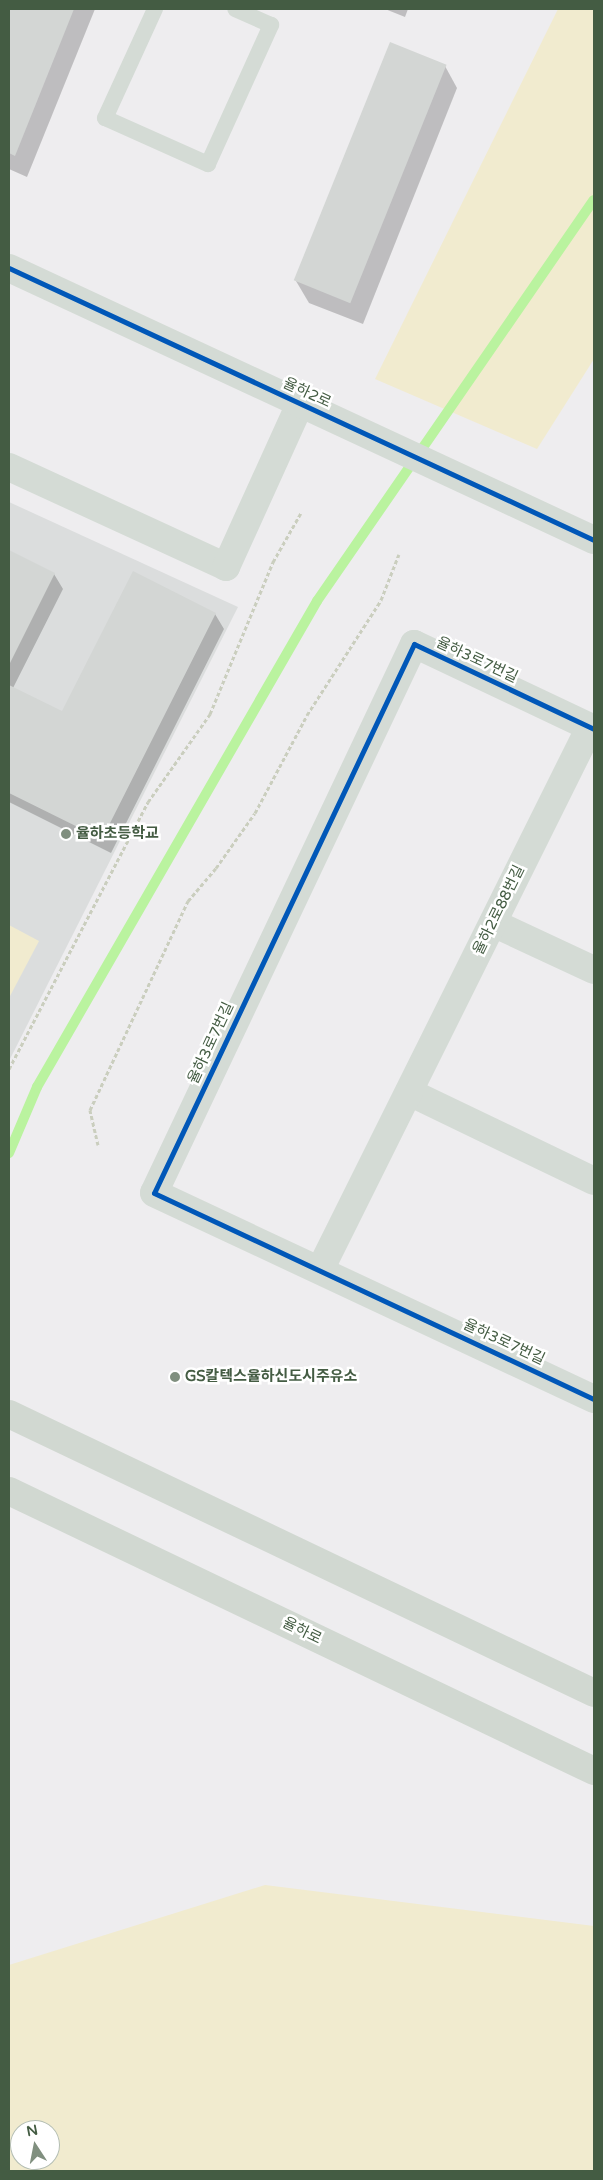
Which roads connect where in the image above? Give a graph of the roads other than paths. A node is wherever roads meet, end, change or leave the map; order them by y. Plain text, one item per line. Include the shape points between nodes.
1 (155, 9) edge
2 (235, 9) edge
3 (9, 268) edge
4 (300, 404) junction
5 (9, 466) edge
6 (594, 540) edge
7 (592, 728) edge
8 (493, 923) junction
9 (594, 970) edge
10 (409, 1092) junction
11 (594, 1181) edge
12 (320, 1270) junction
13 (594, 1399) edge
14 (9, 1414) edge
15 (9, 1491) edge
16 (594, 1694) edge
17 (594, 1771) edge

1 - 2 lane via 105,118 208,164 271,25
3 - 4 street, 율하2로
4 - 5 street via 226,568
4 - 6 street, 율하2로
7 - 8 street, 율하2로88번길
7 - 12 street, 율하3로7번길 via 414,644 154,1192
8 - 9 street
8 - 10 street, 율하2로88번길
10 - 11 street
10 - 12 street, 율하2로88번길
12 - 13 street, 율하3로7번길
14 - 16 main road
15 - 17 main road, 율하로

